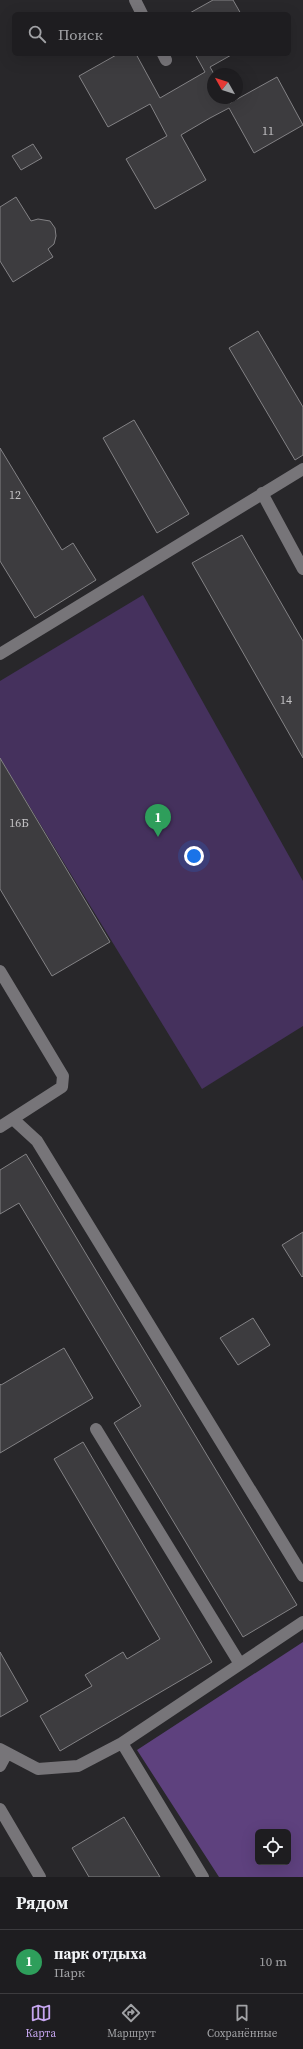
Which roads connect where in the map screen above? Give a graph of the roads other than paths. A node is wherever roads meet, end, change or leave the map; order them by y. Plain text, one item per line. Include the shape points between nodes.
1 (135, 0) edge
2 (141, 12) edge
3 (303, 469) edge
4 (262, 493) junction
5 (303, 569) edge
6 (0, 654) edge
7 (0, 971) edge
8 (13, 1119) junction
9 (0, 1127) edge
10 (96, 1429) dead end
11 (303, 1576) edge
12 (303, 1622) edge
13 (240, 1664) junction
14 (122, 1743) junction
15 (4, 1751) edge
16 (0, 1766) edge
17 (0, 1809) edge
18 (40, 1877) edge
19 (203, 1877) edge

1 - 2 street
3 - 4 street
4 - 5 street
4 - 6 street
7 - 8 street via 63,1076 62,1087
8 - 9 street
8 - 11 street via 37,1141
10 - 13 street
12 - 13 street
13 - 14 street
14 - 15 street via 78,1766 38,1769
14 - 19 street
15 - 16 street
17 - 18 street

